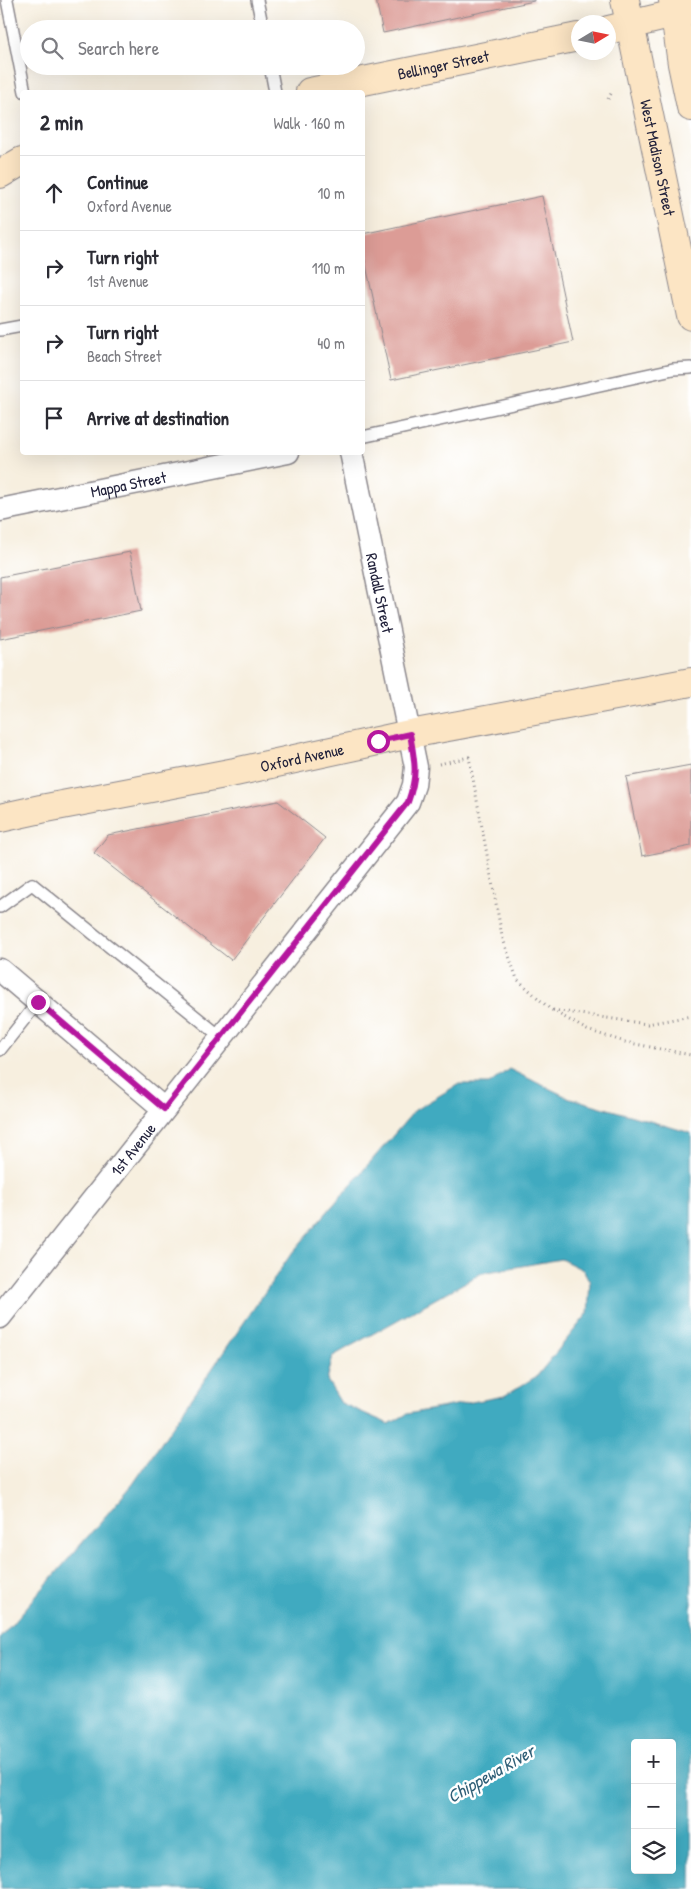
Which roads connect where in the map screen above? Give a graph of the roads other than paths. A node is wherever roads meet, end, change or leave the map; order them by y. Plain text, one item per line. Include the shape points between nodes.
1 (7, 0) edge
2 (257, 0) edge
3 (680, 8) edge
4 (621, 18) edge
5 (261, 20) edge
6 (571, 37) edge
7 (20, 66) edge
8 (22, 75) edge
9 (272, 75) edge
10 (25, 90) edge
11 (275, 90) edge
12 (320, 90) edge
13 (691, 107) edge
14 (20, 162) edge
15 (0, 174) edge
16 (691, 316) edge
17 (20, 326) edge
18 (0, 330) edge
19 (691, 368) edge
20 (365, 436) edge
21 (273, 455) edge
22 (351, 455) edge
23 (0, 510) edge
24 (691, 682) edge
25 (410, 734) junction
26 (0, 818) edge
27 (0, 906) edge
28 (0, 970) edge
29 (38, 1002) junction
30 (221, 1037) junction
31 (0, 1050) edge
32 (164, 1109) junction
33 (0, 1317) edge

1 - 7 lane
2 - 5 lane
3 - 4 main road
3 - 13 main road via 682,64
4 - 16 main road, West Madison Street
6 - 12 main road, Bellinger Street
8 - 10 lane
9 - 11 lane
14 - 15 main road
17 - 18 lane
19 - 20 lane
21 - 23 street, Mappa Street
22 - 25 street, Randall Street
24 - 25 main road, Oxford Avenue
25 - 26 main road, Oxford Avenue
25 - 30 street, 1st Avenue via 416,768 408,802
27 - 30 lane via 32,884
28 - 29 street
29 - 31 lane
29 - 32 street
30 - 32 street, 1st Avenue
32 - 33 street, 1st Avenue

